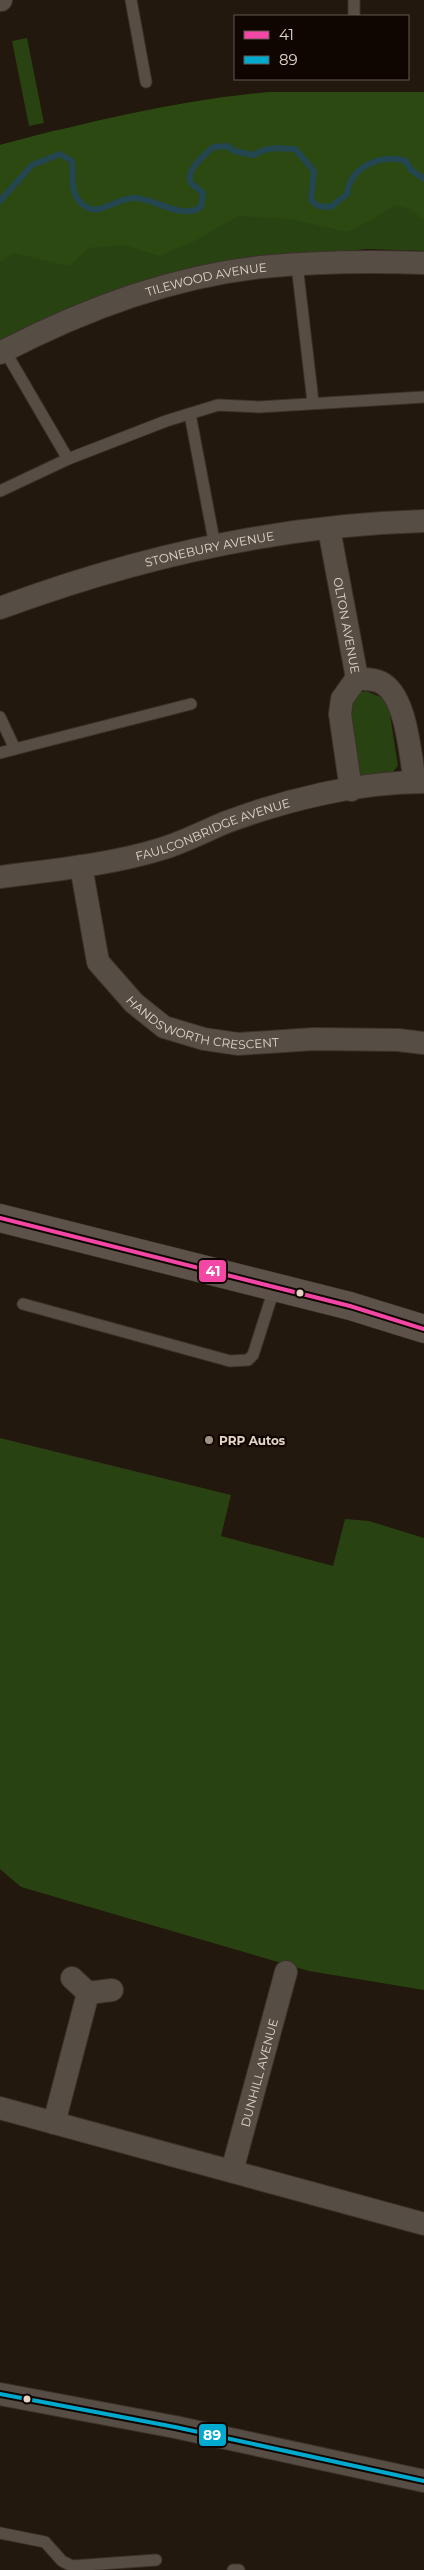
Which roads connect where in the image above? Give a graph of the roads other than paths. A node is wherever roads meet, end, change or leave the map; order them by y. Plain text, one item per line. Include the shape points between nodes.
1 (131, 0) edge
2 (354, 0) edge
3 (354, 15) edge
4 (146, 82) dead end
5 (424, 263) edge
6 (297, 265) junction
7 (2, 352) edge
8 (424, 397) edge
9 (314, 402) junction
10 (190, 414) junction
11 (68, 459) junction
12 (0, 491) edge
13 (424, 521) edge
14 (329, 529) junction
15 (215, 546) junction
16 (0, 608) edge
17 (357, 678) junction
18 (192, 704) dead end
19 (0, 717) edge
20 (15, 749) junction
21 (0, 753) edge
22 (420, 782) edge
23 (351, 790) junction
24 (81, 866) junction
25 (0, 877) edge
26 (424, 1043) edge
27 (0, 1218) edge
28 (275, 1286) junction
29 (23, 1304) dead end
30 (424, 1329) edge
31 (286, 1972) dead end
32 (72, 1978) dead end
33 (112, 1990) dead end
34 (88, 1993) junction
35 (0, 2108) edge
36 (54, 2123) junction
37 (232, 2171) junction
38 (422, 2218) edge
39 (0, 2394) edge
40 (424, 2481) edge
41 (0, 2533) edge
42 (156, 2560) dead end
43 (233, 2570) edge
44 (239, 2570) edge

1 - 4 lane
2 - 3 lane
5 - 6 street, TILEWOOD AVENUE via 366,261
6 - 7 street, TILEWOOD AVENUE via 188,281 76,317
6 - 9 lane
7 - 11 lane
8 - 9 lane
9 - 10 lane via 259,407 218,405
10 - 11 lane
10 - 15 lane
11 - 12 lane
13 - 14 street, STONEBURY AVENUE
14 - 15 street, STONEBURY AVENUE
14 - 17 street, OLTON AVENUE
15 - 16 street, STONEBURY AVENUE via 133,564 58,586
17 - 22 street, OLTON AVENUE via 380,682 393,692 401,706
17 - 23 street via 342,699 340,714
18 - 20 lane
19 - 20 lane
20 - 21 lane
22 - 23 street, FAULCONBRIDGE AVENUE
23 - 24 street, FAULCONBRIDGE AVENUE via 269,808 161,849
24 - 25 street, FAULCONBRIDGE AVENUE
24 - 26 street, HANDSWORTH CRESCENT via 98,962 134,1003 164,1027 204,1039 238,1044 314,1039
27 - 28 street
28 - 29 lane via 255,1349 248,1360 230,1361
28 - 30 street
31 - 37 street, DUNHILL AVENUE
32 - 34 street
33 - 34 street
34 - 36 street
35 - 36 street
36 - 37 street
37 - 38 street
39 - 40 street via 184,2429
41 - 42 lane via 45,2542 62,2561 72,2566
43 - 44 lane

